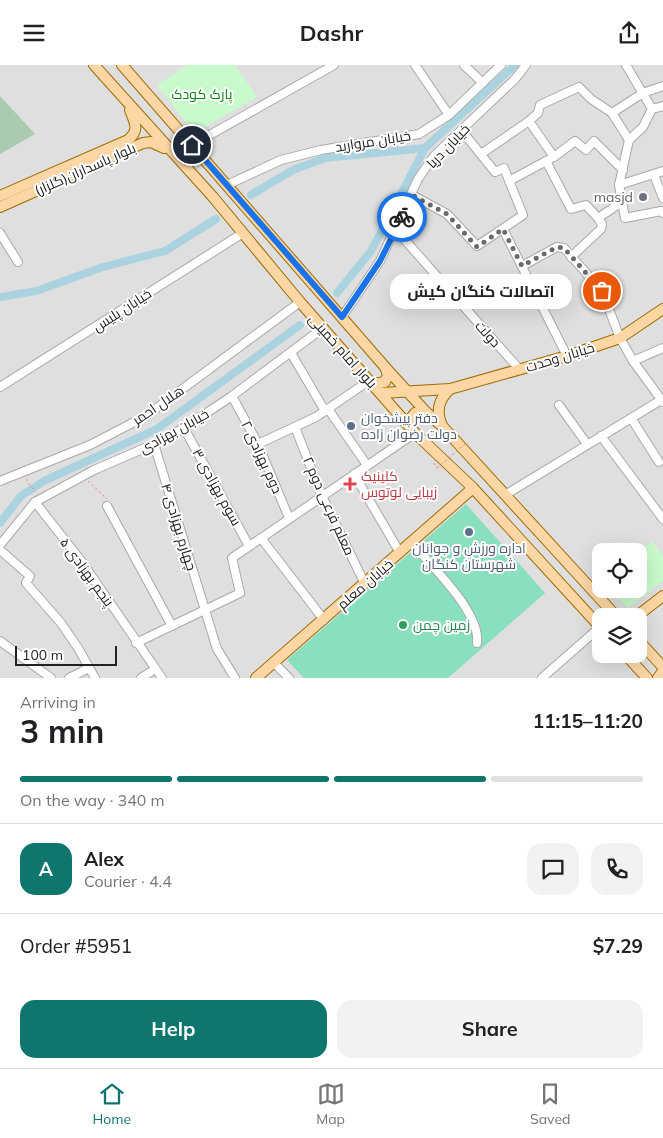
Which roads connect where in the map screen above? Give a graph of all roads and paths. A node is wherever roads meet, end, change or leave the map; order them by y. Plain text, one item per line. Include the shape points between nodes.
1 (94, 65) edge
2 (122, 65) edge
3 (334, 65) edge
4 (415, 65) edge
5 (464, 65) edge
6 (500, 65) edge
7 (526, 65) edge
8 (626, 65) edge
9 (483, 83) junction
10 (663, 85) edge
11 (643, 93) junction
12 (128, 104) junction
13 (663, 106) edge
14 (652, 109) junction
15 (612, 113) junction
16 (449, 115) junction
17 (529, 121) junction
18 (462, 131) junction
19 (629, 140) junction
20 (192, 145) junction
21 (170, 152) junction
22 (481, 154) junction
23 (550, 159) junction
24 (88, 162) junction
25 (622, 170) junction
26 (663, 171) edge
27 (654, 175) junction
28 (509, 181) junction
29 (227, 185) junction
30 (619, 185) junction
31 (412, 195) junction
32 (0, 196) edge
33 (663, 198) edge
34 (622, 202) junction
35 (0, 207) edge
36 (662, 211) edge
37 (598, 219) junction
38 (503, 229) junction
39 (396, 230) junction
40 (0, 233) edge
41 (243, 233) junction
42 (571, 257) junction
43 (18, 263) dead end
44 (522, 266) junction
45 (300, 302) junction
46 (663, 309) edge
47 (342, 317) junction
48 (323, 328) junction
49 (620, 338) junction
50 (663, 348) edge
51 (291, 353) junction
52 (567, 356) junction
53 (633, 361) junction
54 (385, 367) junction
55 (520, 370) junction
56 (372, 383) junction
57 (0, 387) edge
58 (450, 389) junction
59 (381, 393) junction
60 (410, 393) junction
61 (232, 396) junction
62 (662, 401) edge
63 (559, 405) dead end
64 (326, 410) junction
65 (426, 412) junction
66 (631, 418) junction
67 (295, 427) junction
68 (443, 427) junction
69 (184, 428) junction
70 (412, 429) junction
71 (601, 436) junction
72 (258, 444) junction
73 (464, 444) dead end
74 (587, 444) junction
75 (154, 445) junction
76 (659, 462) dead end
77 (434, 463) dead end
78 (367, 465) junction
79 (22, 472) junction
80 (354, 474) junction
81 (82, 476) junction
82 (0, 481) edge
83 (473, 489) junction
84 (505, 495) junction
85 (322, 496) junction
86 (37, 501) junction
87 (107, 506) joint
88 (289, 519) junction
89 (663, 519) edge
90 (261, 538) junction
91 (412, 543) junction
92 (0, 545) edge
93 (249, 546) junction
94 (0, 550) edge
95 (400, 553) junction
96 (365, 584) junction
97 (663, 596) edge
98 (609, 608) edge
99 (647, 608) edge
100 (204, 610) junction
101 (592, 617) edge
102 (324, 620) junction
103 (172, 625) junction
104 (592, 635) edge
105 (0, 641) edge
106 (136, 643) junction
107 (477, 643) dead end
108 (647, 650) edge
109 (274, 663) junction
110 (633, 663) edge
111 (663, 667) edge
112 (89, 668) junction
113 (155, 669) junction
114 (663, 671) edge
115 (51, 678) edge
116 (69, 678) edge
117 (95, 678) edge
118 (141, 678) edge
119 (162, 678) edge
120 (235, 678) edge
121 (256, 678) edge
122 (290, 678) edge
123 (542, 678) edge
124 (647, 678) edge
125 (658, 678) edge

1 - 12 main road, بلوار امام خمینی
2 - 20 main road, بلوار امام خمینی
3 - 20 street
4 - 16 street
5 - 9 street
6 - 9 street, خیابان مروارید
7 - 18 street, خیابان دریا
8 - 11 street
9 - 16 street, خیابان مروارید
10 - 11 street
11 - 14 street
11 - 15 street
12 - 21 main road, بلوار امام خمینی
12 - 24 main road, بلوار پاسداران(گلزار) via 136,127 135,134
13 - 14 street
14 - 19 street via 643,127
15 - 17 street via 591,99 582,88 576,87 566,95 540,105 538,113
15 - 19 street
16 - 29 street, خیابان مروارید via 419,134 289,158
17 - 22 street
17 - 23 street
18 - 22 street
18 - 31 street, خیابان دریا via 434,156 418,179
19 - 25 street
20 - 29 main road, بلوار امام خمینی
21 - 24 main road, بلوار پاسداران(گلزار) via 160,145 143,143
21 - 41 main road, بلوار امام خمینی
22 - 28 street via 495,172 504,168
23 - 25 street via 575,141 586,151 594,141
23 - 28 street
23 - 37 street via 571,209 586,205
24 - 32 main road, بلوار پاسداران(گلزار)
24 - 35 main road, بلوار پاسداران(گلزار)
25 - 30 street
26 - 27 street
27 - 30 street
27 - 33 street
28 - 38 street via 523,215
29 - 47 main road, بلوار امام خمینی
30 - 34 street
31 - 38 street via 447,214 477,247
31 - 39 street, خیابان دریا
34 - 36 street via 625,219
34 - 37 street
37 - 42 street via 601,229
38 - 44 street
39 - 47 street, خیابان دریا via 380,261
39 - 55 street, دولت
40 - 43 street
41 - 45 main road, بلوار امام خمینی
41 - 57 street, خیابان پلیس
42 - 44 street via 564,248 557,247
42 - 49 street via 602,291
44 - 52 street
45 - 48 main road, بلوار امام خمینی
45 - 79 street, هلال احمر via 146,416 90,445
46 - 49 main road, خیابان وحدت
47 - 54 main road, بلوار امام خمینی
48 - 51 street, خیابان بهزادی
48 - 56 main road, بلوار امام خمینی
49 - 52 main road, خیابان وحدت
49 - 53 street
50 - 53 street
51 - 61 street, خیابان بهزادی
51 - 64 street
52 - 55 main road, خیابان وحدت
53 - 62 street
54 - 56 main road via 388,375 385,382
54 - 60 main road, بلوار امام خمینی
55 - 58 main road, خیابان وحدت
56 - 59 main road, بلوار امام خمینی
56 - 64 street
58 - 60 main road, خیابان وحدت
58 - 68 main road via 438,406
59 - 60 main road, خیابان وحدت
59 - 70 main road, بلوار امام خمینی
60 - 65 main road, بلوار امام خمینی
61 - 69 street, خیابان بهزادی
61 - 72 street, دوم بهزادی ۲
62 - 66 street
63 - 74 street
64 - 67 street
64 - 78 street
65 - 68 main road, بلوار امام خمینی
65 - 70 main road via 413,415
66 - 71 street
66 - 76 street
67 - 72 street
67 - 85 street, معلم فرعی دوم ۲
68 - 84 main road, بلوار امام خمینی
69 - 75 street, خیابان بهزادی
69 - 93 street, سوم بهزادی ۳
70 - 78 street
70 - 83 main road, بلوار امام خمینی
71 - 74 street
71 - 89 street
72 - 88 street, دوم بهزادی ۲
73 - 77 path, bridge via 437,468
74 - 84 street
75 - 81 street, خیابان بهزادی
75 - 100 street, چهارم بهزادی ۴
78 - 80 street
79 - 82 street, هلال احمر
79 - 86 path
80 - 85 street
80 - 95 street
81 - 86 street, خیابان بهزادی
81 - 87 path via 110,501
83 - 91 main road, خیابان معلم
83 - 101 main road, بلوار امام خمینی
84 - 98 main road, بلوار امام خمینی
85 - 88 street
85 - 96 street, معلم فرعی دوم ۲
86 - 92 street, خیابان بهزادی
86 - 106 street, پنجم بهزادی ۵
87 - 103 street
88 - 90 street
90 - 93 street
90 - 102 street
91 - 95 main road, خیابان معلم
91 - 107 street via 466,608 476,626
93 - 100 street via 232,558 240,593
94 - 112 street via 30,576 26,583 61,623
95 - 96 main road, خیابان معلم
96 - 102 main road, خیابان معلم
97 - 99 main road
100 - 103 street
100 - 120 street, چهارم بهزادی ۴ via 217,649
102 - 109 main road, خیابان معلم
103 - 106 street
104 - 123 street
105 - 115 street
106 - 113 street, پنجم بهزادی ۵
108 - 111 main road
109 - 121 main road, خیابان معلم
109 - 122 street
110 - 124 main road
112 - 116 street
112 - 117 street
113 - 118 street
113 - 119 street, پنجم بهزادی ۵
114 - 125 main road

